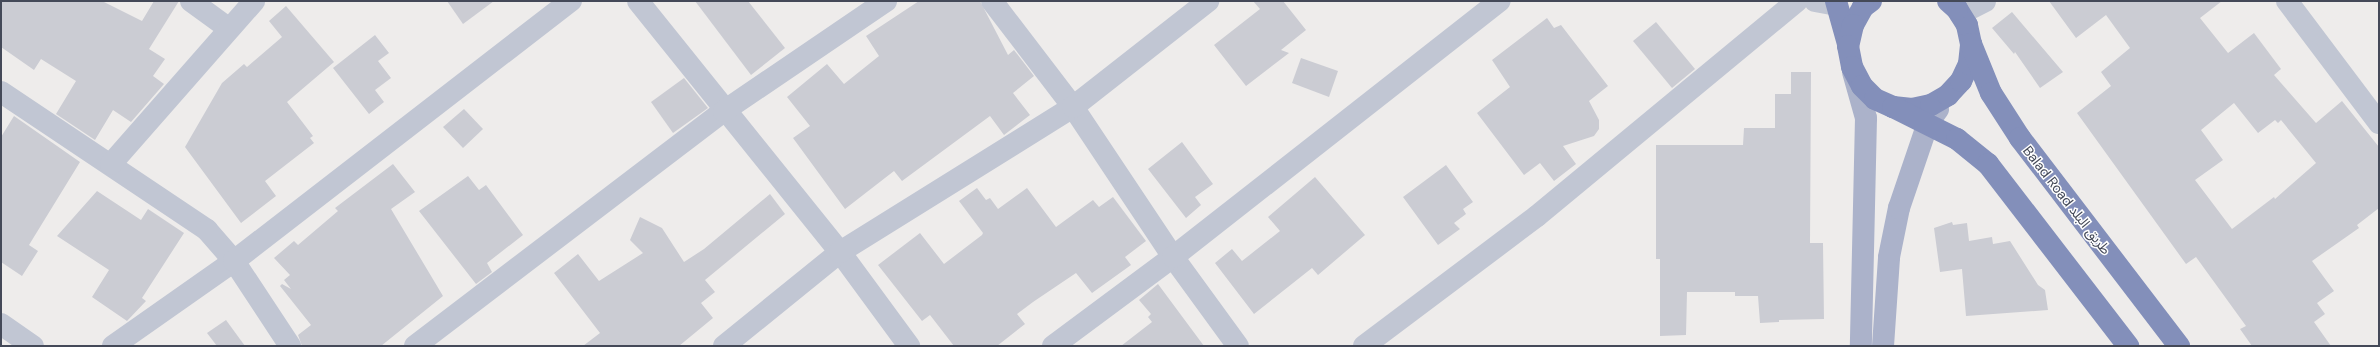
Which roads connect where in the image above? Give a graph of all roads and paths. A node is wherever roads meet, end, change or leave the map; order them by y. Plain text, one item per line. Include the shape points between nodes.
1 (191, 1) edge
2 (254, 1) edge
3 (571, 1) edge
4 (638, 1) edge
5 (886, 1) edge
6 (992, 1) edge
7 (1208, 1) edge
8 (1499, 1) edge
9 (1797, 1) edge
10 (1815, 1) edge
11 (1871, 1) edge
12 (1985, 1) edge
13 (2287, 1) edge
14 (1837, 3) edge
15 (1954, 7) edge
16 (228, 28) junction
17 (1971, 44) junction
18 (1850, 57) junction
19 (1, 92) edge
20 (1948, 96) junction
21 (1073, 107) junction
22 (1893, 107) junction
23 (724, 111) junction
24 (1928, 123) junction
25 (2379, 123) edge
26 (110, 164) junction
27 (840, 252) junction
28 (1172, 257) junction
29 (234, 261) junction
30 (1, 324) edge
31 (33, 346) edge
32 (113, 346) edge
33 (290, 346) edge
34 (415, 346) edge
35 (724, 346) edge
36 (909, 346) edge
37 (1052, 346) edge
38 (1238, 346) edge
39 (1364, 346) edge
40 (1862, 346) edge
41 (1883, 346) edge
42 (2128, 346) edge
43 (2179, 346) edge

1 - 16 street
2 - 16 street
3 - 29 street
4 - 23 street
5 - 23 street
6 - 21 street
7 - 21 street
8 - 28 street
9 - 39 street via 1537,216
10 - 14 street
11 - 18 highway via 1863,7 1852,25
12 - 15 street
13 - 25 street
14 - 18 highway
15 - 17 highway via 1967,26
16 - 26 street
17 - 20 highway via 1969,64
17 - 43 highway, Balad Road طريق البلد via 1990,93 2020,138
18 - 22 highway via 1862,86 1875,99
18 - 40 main road via 1866,118
19 - 26 street
20 - 22 highway via 1931,105 1912,109
20 - 24 main road
21 - 27 street
21 - 28 street
22 - 24 highway
23 - 27 street
23 - 34 street
24 - 41 main road via 1911,166 1897,215 1889,257
24 - 42 highway via 1957,138 1988,164
26 - 29 street via 207,230
27 - 35 street
27 - 36 street
28 - 37 street
28 - 38 street
29 - 32 street
29 - 33 street
30 - 31 street

